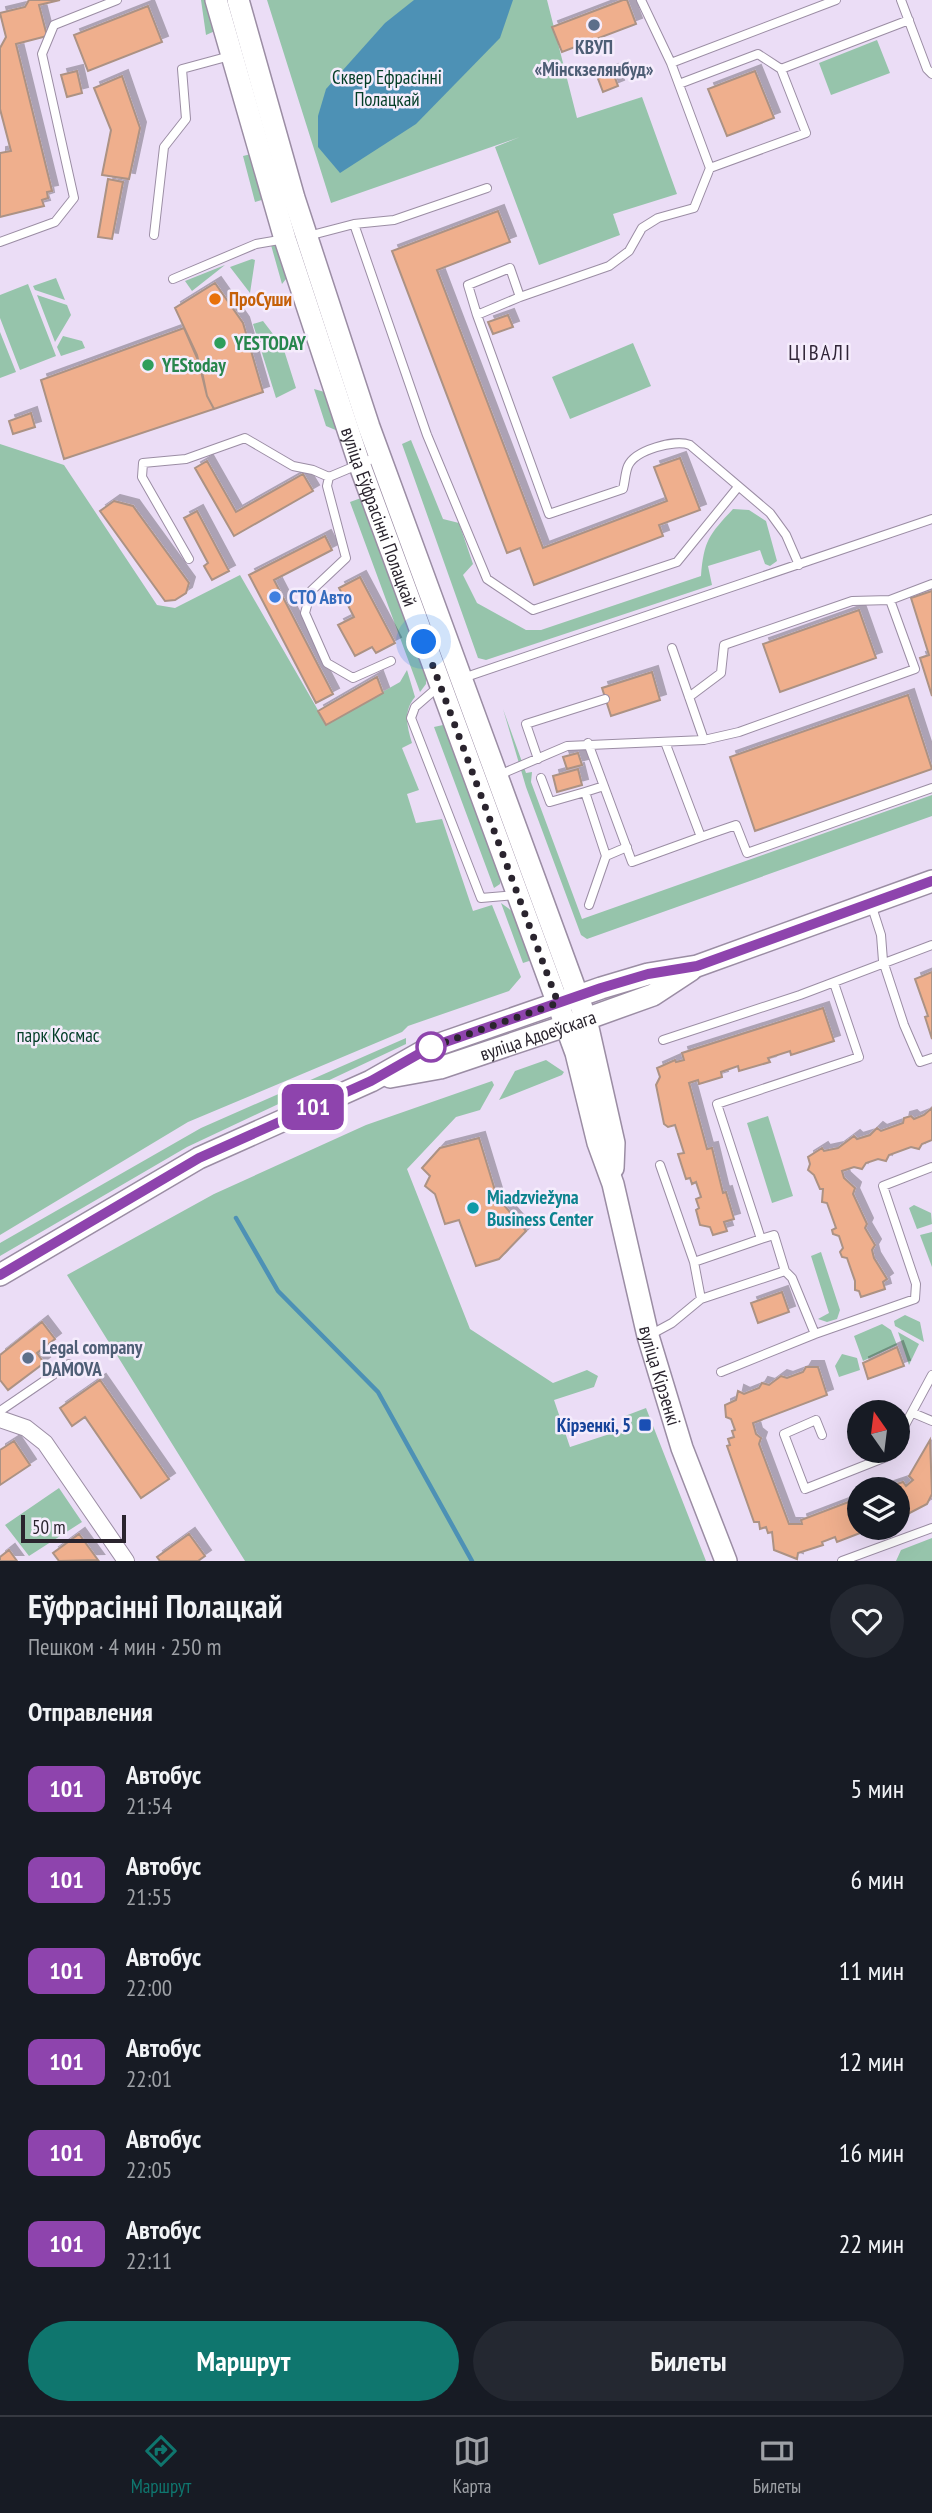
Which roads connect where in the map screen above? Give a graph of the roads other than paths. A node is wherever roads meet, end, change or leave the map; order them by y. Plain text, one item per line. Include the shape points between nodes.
1 (117, 0) edge
2 (216, 0) edge
3 (238, 0) edge
4 (641, 0) edge
5 (835, 0) edge
6 (901, 0) edge
7 (909, 20) junction
8 (232, 56) junction
9 (671, 63) junction
10 (781, 69) junction
11 (932, 74) edge
12 (679, 84) junction
13 (710, 168) junction
14 (487, 188) dead end
15 (354, 224) junction
16 (154, 235) dead end
17 (306, 236) junction
18 (285, 239) junction
19 (0, 242) edge
20 (173, 279) dead end
21 (520, 296) junction
22 (477, 315) junction
23 (379, 456) junction
24 (359, 463) junction
25 (329, 477) junction
26 (738, 487) junction
27 (932, 519) edge
28 (189, 559) dead end
29 (799, 565) junction
30 (932, 584) edge
31 (890, 600) junction
32 (672, 648) dead end
33 (391, 661) dead end
34 (450, 682) junction
35 (689, 697) junction
36 (605, 699) dead end
37 (704, 740) junction
38 (665, 742) junction
39 (588, 743) junction
40 (538, 759) junction
41 (496, 777) junction
42 (541, 778) dead end
43 (604, 786) junction
44 (932, 788) edge
45 (585, 792) junction
46 (701, 837) junction
47 (626, 847) junction
48 (606, 856) junction
49 (932, 881) edge
50 (519, 894) junction
51 (871, 904) junction
52 (589, 905) dead end
53 (932, 946) edge
54 (883, 961) junction
55 (697, 966) junction
56 (834, 983) junction
57 (568, 999) junction
58 (576, 1022) junction
59 (663, 1040) dead end
60 (932, 1058) edge
61 (371, 1081) junction
62 (660, 1165) dead end
63 (932, 1167) edge
64 (761, 1240) junction
65 (694, 1262) junction
66 (785, 1271) junction
67 (0, 1275) edge
68 (701, 1299) junction
69 (815, 1334) junction
70 (648, 1336) junction
71 (69, 1364) dead end
72 (721, 1372) dead end
73 (932, 1377) edge
74 (912, 1413) junction
75 (910, 1416) edge
76 (4, 1417) edge
77 (932, 1421) edge
78 (822, 1435) dead end
79 (871, 1463) edge
80 (932, 1528) edge
81 (126, 1561) edge
82 (726, 1561) edge
83 (842, 1561) edge

1 - 19 lane via 54,25 42,54 74,198 55,222
2 - 8 main road, вуліца Еўфрасінні Полацкай
3 - 17 main road, вуліца Еўфрасінні Полацкай
4 - 9 lane
5 - 9 lane
6 - 7 lane
7 - 10 lane
7 - 11 lane
8 - 16 lane via 182,69 186,119 164,147
8 - 18 main road, вуліца Еўфрасінні Полацкай
9 - 12 lane
10 - 12 lane via 758,54
10 - 13 lane via 806,133
12 - 13 lane
13 - 21 lane via 694,208 642,228 629,251 609,266
14 - 15 lane via 394,220
15 - 17 lane
15 - 26 lane via 427,435 487,579 533,610 677,562
17 - 18 lane
17 - 23 main road, вуліца Еўфрасінні Полацкай
18 - 20 lane via 256,244
18 - 24 main road, вуліца Еўфрасінні Полацкай
21 - 22 lane
21 - 22 lane via 510,268 468,285
22 - 26 lane via 549,514 623,489 628,465 637,456 680,441
23 - 24 lane
23 - 34 main road, вуліца Еўфрасінні Полацкай
24 - 25 lane
24 - 34 main road, вуліца Еўфрасінні Полацкай
25 - 28 lane via 293,466 244,438 186,459 144,463 142,477
25 - 33 lane via 327,486 346,558 310,592 305,612 327,663 352,678
26 - 29 lane via 770,513
27 - 29 lane
29 - 34 lane
30 - 31 lane
31 - 35 lane via 852,601 724,645 721,673
31 - 37 lane via 915,670
32 - 35 lane
34 - 41 main road, вуліца Еўфрасінні Полацкай
34 - 50 main road, вуліца Еўфрасінні Полацкай
34 - 50 lane via 415,707 411,718 481,898
35 - 37 lane
36 - 40 lane via 526,724
37 - 38 lane
38 - 39 lane
38 - 46 lane
39 - 40 lane via 567,746
39 - 43 lane
40 - 41 lane
41 - 57 main road, вуліца Еўфрасінні Полацкай
42 - 45 lane via 550,802
43 - 45 lane
43 - 47 lane
44 - 46 lane via 747,853 736,825
45 - 48 lane
46 - 47 lane via 632,862
47 - 48 lane
48 - 52 lane
49 - 51 main road, вуліца Адоеўскага
50 - 57 main road, вуліца Еўфрасінні Полацкай
51 - 54 lane
51 - 55 main road, вуліца Адоеўскага
53 - 54 lane
54 - 56 lane
54 - 60 lane via 920,1062
55 - 57 main road, вуліца Адоеўскага via 648,974
55 - 58 main road, вуліца Адоеўскага via 653,995
56 - 59 lane
56 - 64 lane via 859,1057 717,1104
57 - 58 main road, вуліца Еўфрасінні Полацкай
57 - 61 main road, вуліца Адоеўскага via 431,1047
58 - 61 main road, вуліца Адоеўскага via 439,1068
58 - 70 main road, вуліца Кірэенкі via 614,1143 613,1184
61 - 67 main road, вуліца Адоеўскага via 199,1158
62 - 65 lane
63 - 69 lane via 883,1186 916,1284 915,1299
64 - 65 lane
64 - 66 lane via 774,1235
65 - 68 lane
66 - 68 lane
66 - 69 lane
68 - 70 lane via 672,1324
69 - 72 lane
70 - 82 main road, вуліца Кірэенкі via 682,1448
71 - 76 lane
73 - 74 lane
74 - 75 lane
74 - 77 lane
76 - 81 street via 45,1443
78 - 79 lane via 816,1420 784,1434 805,1489
80 - 83 lane

